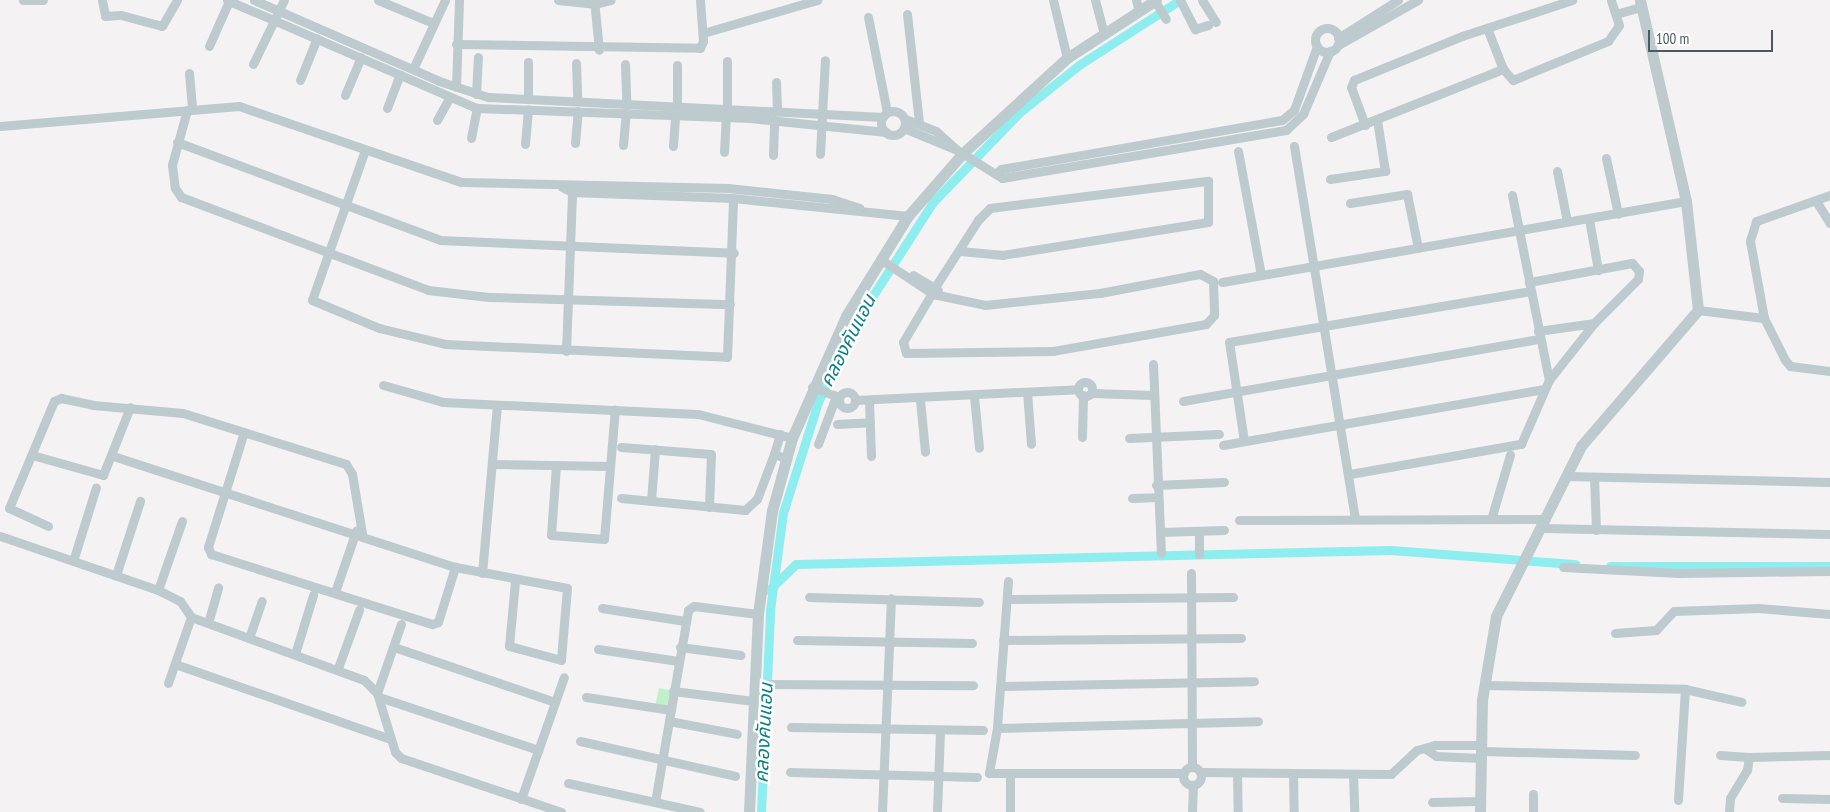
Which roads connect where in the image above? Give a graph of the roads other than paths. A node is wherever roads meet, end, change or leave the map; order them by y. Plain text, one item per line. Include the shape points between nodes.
1 (23, 0) edge
2 (43, 0) edge
3 (102, 0) edge
4 (177, 0) edge
5 (228, 0) edge
6 (254, 0) edge
7 (284, 0) edge
8 (378, 0) edge
9 (445, 0) edge
10 (459, 0) edge
11 (558, 0) edge
12 (611, 0) edge
13 (700, 0) edge
14 (1053, 0) edge
15 (1095, 0) edge
16 (1180, 0) edge
17 (1202, 0) edge
18 (1398, 0) edge
19 (1418, 0) edge
20 (1572, 0) edge
21 (1611, 0) edge
22 (814, 1) edge
23 (594, 2) edge
24 (1156, 3) edge
25 (1641, 3) edge
26 (1137, 6) edge
27 (280, 10) junction
28 (907, 14) dead end
29 (1616, 14) junction
30 (868, 17) dead end
31 (275, 19) junction
32 (1166, 19) dead end
33 (433, 24) junction
34 (1487, 28) junction
35 (703, 33) junction
36 (1104, 34) junction
37 (317, 38) junction
38 (341, 38) junction
39 (1338, 42) junction
40 (456, 44) junction
41 (209, 46) dead end
42 (1316, 46) junction
43 (337, 47) junction
44 (600, 50) junction
45 (1330, 52) junction
46 (361, 57) junction
47 (478, 57) dead end
48 (1067, 58) junction
49 (825, 60) dead end
50 (727, 61) dead end
51 (528, 62) dead end
52 (576, 63) dead end
53 (253, 64) dead end
54 (625, 64) dead end
55 (677, 65) dead end
56 (413, 69) junction
57 (1503, 69) junction
58 (189, 73) dead end
59 (400, 74) junction
60 (300, 80) dead end
61 (439, 81) junction
62 (776, 82) dead end
63 (456, 87) junction
64 (435, 90) junction
65 (476, 94) junction
66 (345, 95) dead end
67 (450, 97) junction
68 (528, 98) junction
69 (577, 101) junction
70 (626, 102) junction
71 (647, 104) junction
72 (677, 104) junction
73 (727, 107) junction
74 (386, 108) dead end
75 (477, 108) junction
76 (750, 108) junction
77 (528, 109) junction
78 (777, 109) junction
79 (189, 110) junction
80 (578, 111) junction
81 (626, 112) junction
82 (823, 112) junction
83 (647, 114) junction
84 (675, 115) junction
85 (885, 115) junction
86 (726, 118) junction
87 (750, 118) junction
88 (437, 120) dead end
89 (774, 120) junction
90 (1377, 120) junction
91 (919, 123) junction
92 (823, 124) junction
93 (904, 124) junction
94 (1365, 125) junction
95 (0, 126) edge
96 (886, 132) junction
97 (1331, 137) dead end
98 (471, 138) dead end
99 (177, 142) junction
100 (575, 143) dead end
101 (526, 144) dead end
102 (623, 145) dead end
103 (673, 146) dead end
104 (1294, 146) dead end
105 (365, 150) junction
106 (1238, 150) dead end
107 (724, 152) dead end
108 (962, 153) junction
109 (820, 154) dead end
110 (773, 155) dead end
111 (1606, 158) dead end
112 (1557, 170) dead end
113 (996, 174) junction
114 (1330, 179) dead end
115 (562, 187) junction
116 (667, 189) junction
117 (773, 191) junction
118 (572, 192) junction
119 (1512, 195) dead end
120 (1830, 195) edge
121 (733, 198) junction
122 (1686, 200) junction
123 (773, 201) junction
124 (1816, 201) junction
125 (1350, 203) dead end
126 (343, 204) junction
127 (860, 208) junction
128 (1618, 214) junction
129 (908, 216) junction
130 (1588, 218) junction
131 (1567, 221) junction
132 (1830, 223) edge
133 (1518, 228) junction
134 (1418, 248) junction
135 (571, 250) junction
136 (960, 250) junction
137 (327, 253) junction
138 (734, 253) junction
139 (883, 260) junction
140 (1314, 266) junction
141 (1598, 270) junction
142 (1261, 275) junction
143 (1222, 282) dead end
144 (1530, 286) junction
145 (933, 290) junction
146 (568, 300) junction
147 (730, 304) junction
148 (1698, 310) junction
149 (1764, 318) junction
150 (1594, 323) junction
151 (1324, 326) junction
152 (1539, 335) junction
153 (566, 351) junction
154 (1153, 364) dead end
155 (1830, 371) edge
156 (1333, 375) junction
157 (1549, 380) junction
158 (383, 385) dead end
159 (813, 388) junction
160 (1544, 389) junction
161 (1027, 392) junction
162 (1234, 392) junction
163 (1084, 393) junction
164 (1153, 395) junction
165 (836, 396) junction
166 (974, 396) junction
167 (920, 400) junction
168 (869, 401) junction
169 (1183, 401) dead end
170 (497, 406) junction
171 (130, 408) junction
172 (615, 409) junction
173 (870, 422) junction
174 (837, 424) dead end
175 (1342, 424) junction
176 (244, 432) junction
177 (780, 434) junction
178 (1220, 434) dead end
179 (1154, 436) junction
180 (1082, 437) dead end
181 (792, 438) junction
182 (1129, 438) dead end
183 (1244, 440) junction
184 (818, 444) dead end
185 (1031, 444) dead end
186 (1222, 445) dead end
187 (621, 447) dead end
188 (978, 448) dead end
189 (655, 449) junction
190 (924, 452) dead end
191 (1510, 455) dead end
192 (32, 456) junction
193 (113, 456) junction
194 (780, 456) junction
195 (871, 456) dead end
196 (492, 464) junction
197 (556, 465) junction
198 (610, 466) junction
199 (1350, 474) junction
200 (1566, 476) junction
201 (1594, 477) junction
202 (1224, 482) dead end
203 (1830, 482) edge
204 (1156, 485) junction
205 (96, 486) dead end
206 (227, 491) junction
207 (1157, 497) junction
208 (621, 498) dead end
209 (1132, 498) dead end
210 (140, 501) dead end
211 (650, 501) junction
212 (710, 506) junction
213 (1492, 516) junction
214 (1355, 518) junction
215 (1239, 520) dead end
216 (182, 521) dead end
217 (1545, 524) junction
218 (48, 526) dead end
219 (1224, 530) dead end
220 (1596, 530) junction
221 (1199, 531) junction
222 (359, 532) junction
223 (1160, 532) junction
224 (1830, 534) edge
225 (0, 536) edge
226 (1161, 553) dead end
227 (1199, 554) dead end
228 (73, 561) junction
229 (455, 567) junction
230 (1563, 567) dead end
231 (1830, 571) edge
232 (482, 573) junction
233 (1190, 573) dead end
234 (116, 576) junction
235 (515, 581) junction
236 (1008, 582) dead end
237 (218, 587) dead end
238 (158, 590) junction
239 (335, 592) junction
240 (313, 595) dead end
241 (809, 597) dead end
242 (1233, 597) dead end
243 (892, 598) junction
244 (1192, 598) junction
245 (1007, 599) junction
246 (262, 601) dead end
247 (979, 602) dead end
248 (602, 608) dead end
249 (359, 610) dead end
250 (758, 614) junction
251 (1830, 614) edge
252 (191, 617) junction
253 (685, 621) junction
254 (208, 623) junction
255 (401, 624) dead end
256 (1615, 633) dead end
257 (249, 638) junction
258 (1192, 638) junction
259 (1241, 638) dead end
260 (797, 640) dead end
261 (1004, 640) junction
262 (888, 642) junction
263 (972, 643) dead end
264 (394, 648) junction
265 (680, 648) junction
266 (598, 649) dead end
267 (295, 654) junction
268 (740, 655) dead end
269 (678, 661) junction
270 (175, 664) junction
271 (338, 668) junction
272 (564, 677) dead end
273 (1254, 681) dead end
274 (1193, 682) junction
275 (168, 683) dead end
276 (756, 684) junction
277 (884, 685) junction
278 (973, 685) dead end
279 (1484, 685) junction
280 (1002, 686) junction
281 (1685, 689) junction
282 (673, 691) junction
283 (378, 695) junction
284 (586, 697) dead end
285 (753, 701) junction
286 (555, 702) junction
287 (1742, 702) dead end
288 (671, 710) junction
289 (670, 721) junction
290 (1258, 721) dead end
291 (791, 726) dead end
292 (1192, 726) junction
293 (883, 728) junction
294 (998, 728) junction
295 (940, 730) junction
296 (982, 730) dead end
297 (737, 734) dead end
298 (390, 738) junction
299 (580, 741) dead end
300 (538, 750) junction
301 (1482, 751) junction
302 (1635, 755) dead end
303 (1720, 755) dead end
304 (1830, 755) edge
305 (1749, 757) junction
306 (662, 759) junction
307 (1192, 767) junction
308 (790, 772) dead end
309 (1200, 772) junction
310 (1010, 773) junction
311 (1184, 773) junction
312 (1237, 773) junction
313 (1293, 773) junction
314 (1353, 774) junction
315 (883, 775) junction
316 (735, 776) dead end
317 (937, 777) junction
318 (977, 777) dead end
319 (568, 783) dead end
320 (1192, 785) junction
321 (1533, 794) dead end
322 (1782, 798) dead end
323 (521, 799) junction
324 (1830, 799) edge
325 (1678, 800) dead end
326 (655, 802) junction
327 (1432, 802) dead end
328 (1481, 807) edge
329 (561, 812) edge
330 (700, 812) edge
331 (749, 812) edge
332 (882, 812) edge
333 (937, 812) edge
334 (1010, 812) edge
335 (1192, 812) edge
336 (1238, 812) edge
337 (1294, 812) edge
338 (1354, 812) edge
339 (1533, 812) edge
340 (1729, 812) edge

1 - 2 street
3 - 4 street via 105,16 121,15 162,26
5 - 31 street
5 - 41 street
6 - 27 street
7 - 27 street
8 - 33 street
9 - 33 street
10 - 40 street
11 - 23 street
12 - 23 street
13 - 35 street
14 - 48 street
15 - 36 street
16 - 17 street via 1196,30 1212,23
18 - 39 street
19 - 39 street
20 - 34 street
21 - 29 street
22 - 35 street
23 - 44 street
24 - 26 street
24 - 32 street
25 - 29 street
25 - 122 street
26 - 36 street
27 - 31 street
27 - 38 street
28 - 91 street
29 - 57 street via 1618,29 1608,41 1514,80
30 - 85 street
31 - 37 street
31 - 53 street
33 - 56 street
34 - 57 street
34 - 94 street via 1354,80 1351,87
35 - 44 street via 698,48
36 - 48 street
37 - 43 street
37 - 60 street
38 - 43 street
38 - 56 street
39 - 42 street via 1333,30 1322,29 1316,35
39 - 45 street
40 - 44 street
40 - 63 street
42 - 45 street
42 - 113 street via 1294,110 1282,120 1001,169
43 - 46 street
45 - 113 street via 1303,114 1286,130 1010,178
46 - 59 street
46 - 66 street
47 - 65 street
48 - 108 street
49 - 82 street
50 - 73 street
51 - 68 street
52 - 69 street
54 - 70 street
55 - 72 street
56 - 61 street
57 - 90 street
58 - 79 street
59 - 64 street
59 - 74 street
61 - 63 street
61 - 64 street
62 - 78 street
63 - 65 street
64 - 67 street
65 - 68 street
67 - 75 street
67 - 88 street
68 - 69 street
69 - 70 street
70 - 71 street
71 - 72 street
71 - 83 street
72 - 73 street
73 - 76 street
75 - 77 street
75 - 98 street
76 - 78 street
76 - 87 street
77 - 80 street
77 - 101 street
78 - 82 street
79 - 95 street
79 - 99 street
79 - 105 street via 248,108
80 - 81 street
80 - 100 street
81 - 83 street
81 - 102 street
82 - 85 street
82 - 92 street
83 - 84 street
84 - 86 street
84 - 103 street
85 - 93 street via 899,113
85 - 96 street
86 - 87 street
86 - 107 street
87 - 89 street
89 - 92 street
89 - 110 street
90 - 94 street
90 - 114 street via 1385,171
91 - 93 street
91 - 108 street via 950,140
92 - 96 street
92 - 109 street
93 - 96 street via 893,135
93 - 108 street
94 - 97 street
99 - 126 street
99 - 137 street via 172,165 175,188 181,197
104 - 140 street
105 - 115 street via 461,182
105 - 126 street
106 - 142 street
108 - 113 street
108 - 129 street
111 - 128 street
112 - 131 street
115 - 116 street via 572,182
115 - 118 street
116 - 117 street
116 - 118 street
116 - 121 street
117 - 123 street
117 - 127 street via 854,203
118 - 135 street
119 - 133 street
120 - 124 street
121 - 123 street
121 - 138 street
122 - 128 street
122 - 148 street
123 - 127 street via 847,211
124 - 132 street
124 - 149 street via 1752,224 1751,258
125 - 134 street via 1407,194
126 - 135 street via 440,240
126 - 137 street
127 - 129 street
128 - 130 street
129 - 139 street
130 - 131 street
130 - 141 street
131 - 133 street
133 - 134 street
133 - 144 street
134 - 140 street
135 - 138 street
135 - 146 street
136 - 136 street via 990,208 1208,181 1208,222 1011,254
136 - 145 street
137 - 146 street via 442,294
137 - 153 street via 312,294 318,304 379,328 445,344
138 - 147 street
139 - 145 street
139 - 159 street
140 - 142 street
140 - 151 street
141 - 144 street
141 - 150 street via 1634,263 1640,273
142 - 143 street
144 - 151 street
144 - 152 street
145 - 145 street via 958,302 1010,304 1200,274 1213,282 1214,315 1206,324 1052,351 906,353 903,342
146 - 147 street
146 - 153 street
147 - 153 street via 727,357
148 - 149 street
148 - 200 street via 1609,410
149 - 155 street via 1790,366
150 - 152 street
150 - 157 street
151 - 156 street
151 - 162 street via 1228,343
152 - 156 street
152 - 157 street
154 - 164 street
156 - 162 street
156 - 175 street
157 - 160 street
158 - 170 street via 443,402
159 - 165 street
159 - 181 street
160 - 175 street
160 - 199 street via 1519,445
161 - 163 street
161 - 166 street
161 - 185 street
162 - 169 street
162 - 183 street
163 - 164 street
163 - 180 street
164 - 179 street
165 - 168 street via 847,392 856,400
165 - 184 street
166 - 167 street
166 - 188 street
167 - 168 street
167 - 190 street
168 - 173 street
170 - 172 street
170 - 196 street
171 - 176 street via 174,411
171 - 192 street via 56,399
171 - 193 street
172 - 177 street via 698,414
172 - 198 street
173 - 174 street
173 - 195 street
175 - 183 street
175 - 199 street
176 - 206 street
176 - 222 street via 348,466
177 - 181 street
177 - 194 street
178 - 179 street
179 - 182 street
179 - 204 street
181 - 194 street
183 - 186 street
187 - 189 street
189 - 211 street
189 - 212 street via 712,455
191 - 213 street
192 - 193 street via 100,475
192 - 218 street via 9,508
193 - 206 street
194 - 212 street via 753,506 744,510
194 - 250 street
196 - 197 street
196 - 232 street
197 - 198 street
197 - 198 street via 551,535 602,539
199 - 214 street
200 - 201 street
200 - 217 street
201 - 203 street
201 - 220 street
202 - 204 street
204 - 207 street
205 - 228 street
206 - 222 street
206 - 239 street via 209,553
207 - 209 street
207 - 223 street
208 - 211 street
210 - 234 street
211 - 212 street
213 - 214 street
213 - 217 street
214 - 215 street
216 - 238 street
217 - 220 street
217 - 279 street via 1496,616
219 - 221 street
220 - 224 street
221 - 223 street
221 - 227 street
222 - 229 street
222 - 239 street
223 - 226 street
225 - 228 street
228 - 234 street
229 - 232 street
229 - 239 street via 438,622 432,624
230 - 231 street via 1678,573
232 - 235 street
233 - 244 street
234 - 238 street
235 - 235 street via 509,646 561,660 569,590
236 - 245 street
237 - 254 street
238 - 252 street via 180,601
240 - 267 street
241 - 243 street
242 - 244 street
243 - 247 street
243 - 262 street
244 - 245 street
244 - 258 street
245 - 261 street
246 - 257 street
248 - 253 street
249 - 271 street
250 - 253 street via 694,606
250 - 276 street
251 - 256 street via 1758,608 1674,611 1656,630
252 - 254 street
252 - 270 street
253 - 265 street
254 - 257 street
255 - 264 street
257 - 267 street
258 - 259 street
258 - 261 street
258 - 274 street
260 - 262 street
261 - 280 street
262 - 263 street
262 - 277 street
264 - 283 street
264 - 286 street
265 - 268 street
265 - 269 street
266 - 269 street
267 - 271 street
269 - 282 street
270 - 275 street
270 - 298 street
271 - 283 street via 364,680
272 - 286 street
273 - 274 street
274 - 280 street
274 - 292 street
276 - 277 street
276 - 285 street
277 - 278 street
277 - 293 street
279 - 281 street
279 - 301 street
280 - 294 street
281 - 287 street
281 - 325 street
282 - 285 street
282 - 288 street
283 - 298 street
283 - 300 street
284 - 288 street
285 - 331 street
286 - 300 street
288 - 289 street
289 - 297 street
289 - 306 street
290 - 292 street
291 - 293 street
292 - 294 street
292 - 307 street
293 - 295 street
293 - 315 street
294 - 310 street via 989,773
295 - 296 street
295 - 317 street
298 - 323 street via 401,758
299 - 306 street
300 - 323 street
301 - 302 street
301 - 314 street via 1435,745 1413,752 1395,773
301 - 328 street
303 - 305 street
304 - 305 street
305 - 340 street via 1748,770 1730,798
306 - 316 street
306 - 326 street
307 - 309 street
307 - 311 street
308 - 315 street
309 - 312 street
309 - 320 street via 1201,779
310 - 311 street
310 - 334 street
311 - 320 street via 1184,780
312 - 313 street
312 - 336 street
313 - 314 street
313 - 337 street
314 - 338 street
315 - 317 street
315 - 332 street
317 - 318 street
317 - 333 street
319 - 326 street
320 - 335 street
321 - 339 street
322 - 324 street
323 - 329 street
326 - 330 street
327 - 328 street

